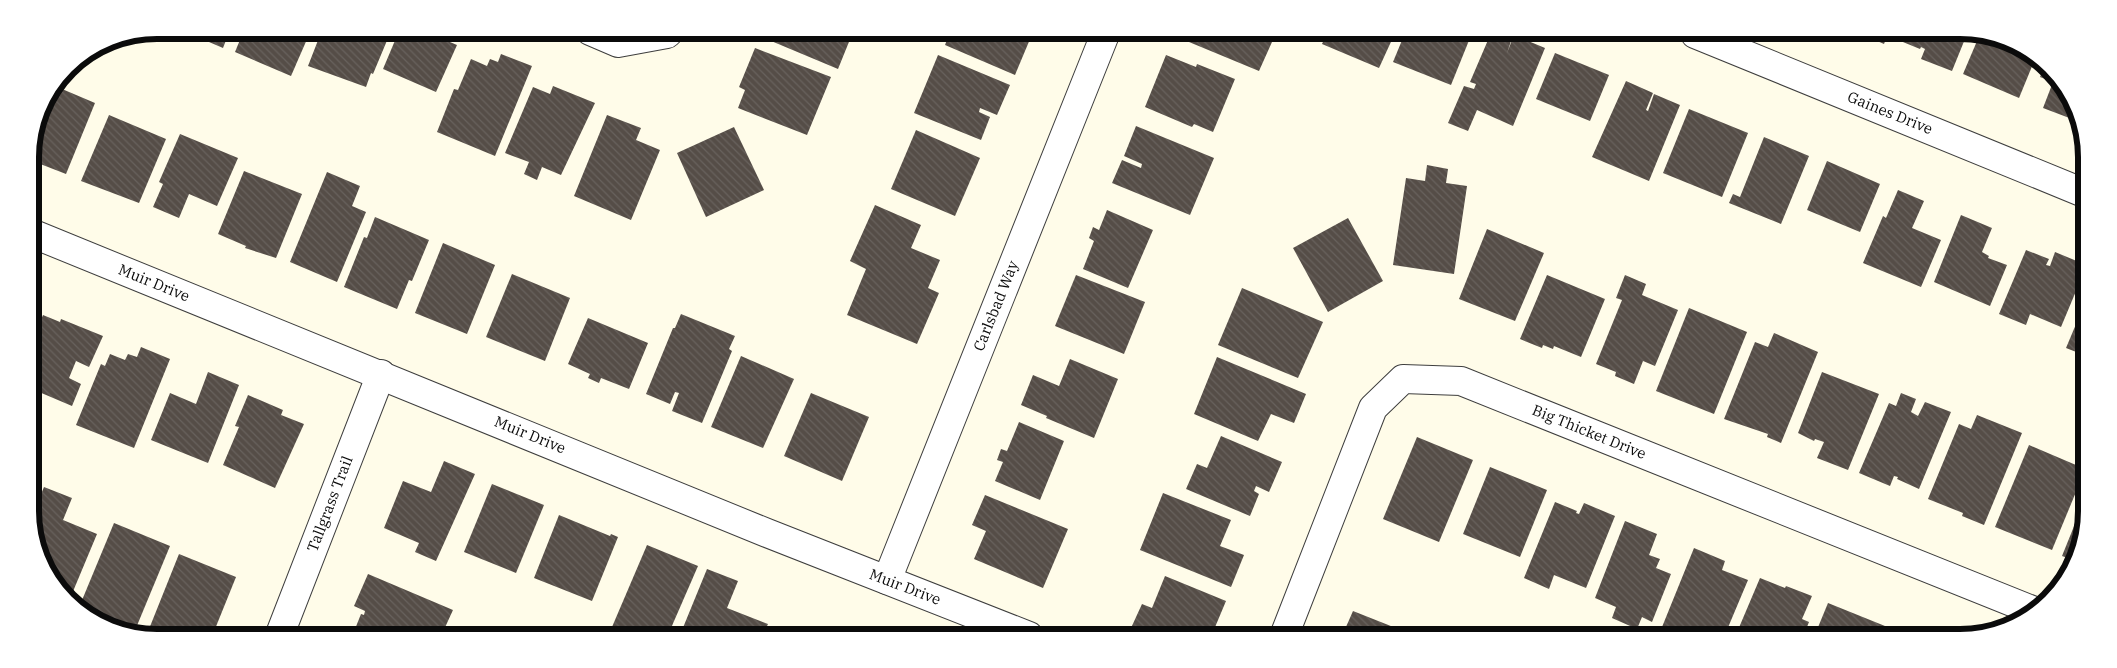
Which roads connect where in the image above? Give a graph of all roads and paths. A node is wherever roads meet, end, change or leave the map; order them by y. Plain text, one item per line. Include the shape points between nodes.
1 (609, 39) edge
2 (640, 39) edge
3 (1103, 39) edge
4 (1707, 39) edge
5 (2078, 191) edge
6 (39, 236) edge
7 (381, 374) junction
8 (887, 580) junction
9 (2027, 608) edge
10 (282, 629) edge
11 (1011, 629) edge
12 (1287, 629) edge

1 - 2 street via 618,43
3 - 8 street, Carlsbad Way
4 - 5 street, Gaines Drive
6 - 7 street, Muir Drive
7 - 8 street, Muir Drive
7 - 10 street, Tallgrass Trail
8 - 11 street, Muir Drive
9 - 12 street, Big Thicket Drive via 1461,381 1403,379 1373,408

